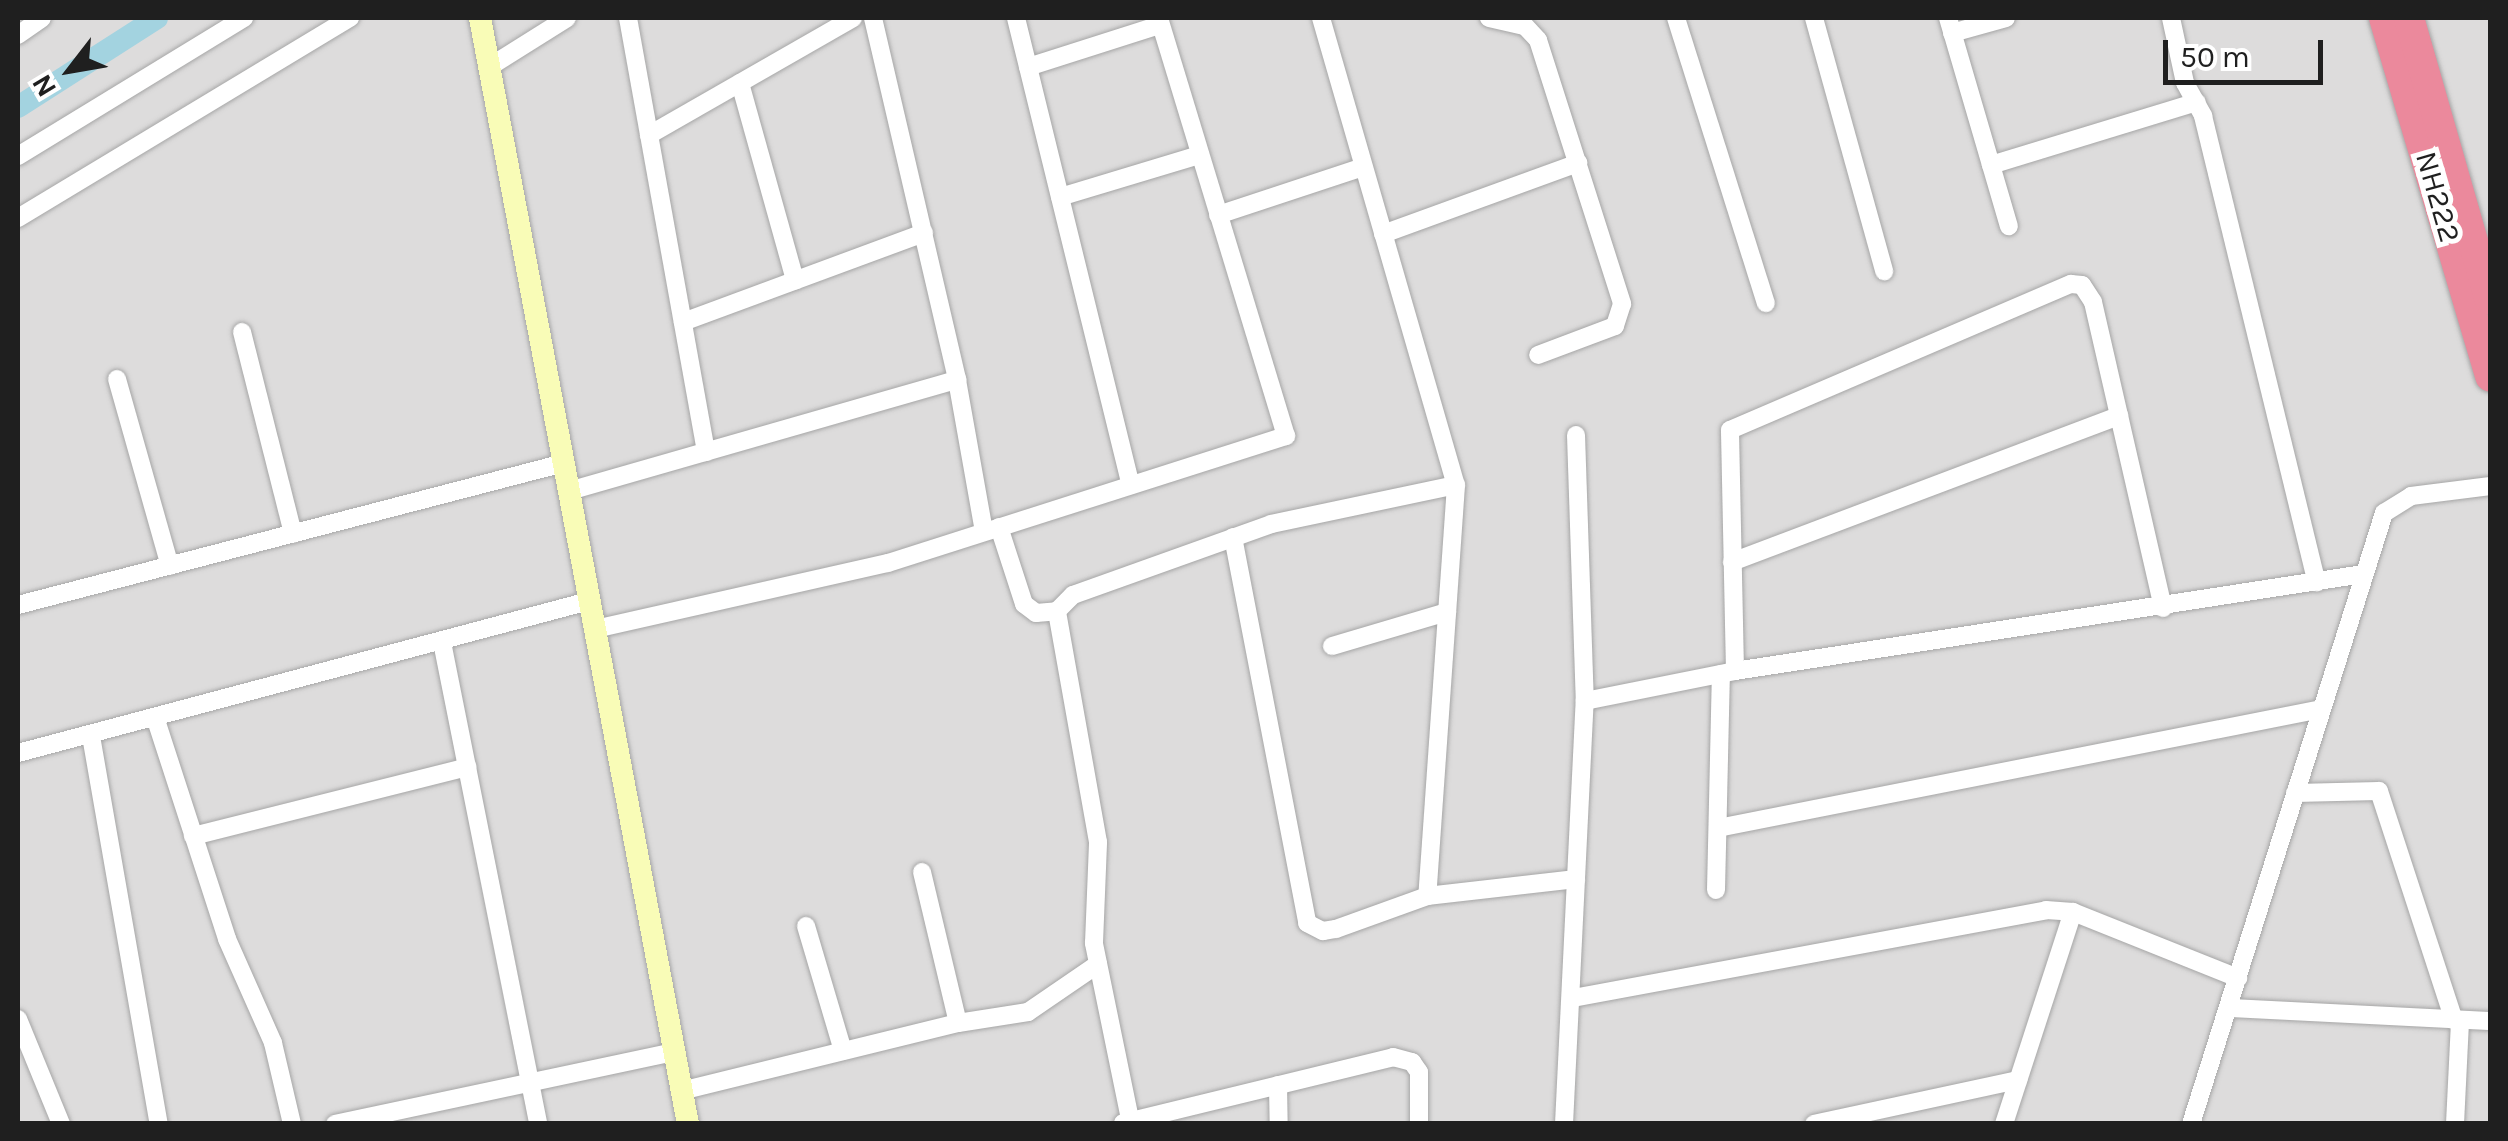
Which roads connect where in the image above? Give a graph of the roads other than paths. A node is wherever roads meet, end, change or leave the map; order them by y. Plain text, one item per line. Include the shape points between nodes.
1 (42, 18) edge
2 (244, 18) edge
3 (350, 18) edge
4 (480, 18) edge
5 (567, 18) edge
6 (628, 18) edge
7 (853, 18) edge
8 (873, 18) edge
9 (1016, 18) edge
10 (1320, 18) edge
11 (1489, 18) edge
12 (1676, 18) edge
13 (1814, 18) edge
14 (2006, 18) edge
15 (2171, 18) edge
16 (2384, 18) edge
17 (2409, 18) edge
18 (1160, 21) edge
19 (1950, 25) edge
20 (18, 35) edge
21 (489, 67) junction
22 (1028, 67) junction
23 (740, 83) junction
24 (2197, 102) junction
25 (649, 135) junction
26 (1199, 155) junction
27 (18, 156) edge
28 (1578, 163) junction
29 (1991, 165) junction
30 (1363, 167) junction
31 (1060, 197) junction
32 (1218, 215) junction
33 (18, 218) edge
34 (2009, 226) dead end
35 (924, 233) junction
36 (1383, 234) junction
37 (1884, 271) dead end
38 (795, 280) junction
39 (2490, 300) edge
40 (1766, 303) dead end
41 (683, 322) junction
42 (242, 332) dead end
43 (1538, 355) dead end
44 (2490, 377) edge
45 (116, 379) dead end
46 (956, 380) junction
47 (2119, 416) junction
48 (1576, 435) dead end
49 (706, 452) junction
50 (564, 463) junction
51 (1132, 485) junction
52 (1456, 485) junction
53 (2490, 486) edge
54 (569, 491) junction
55 (992, 530) junction
56 (292, 534) junction
57 (1233, 538) junction
58 (1732, 562) junction
59 (170, 566) junction
60 (2363, 574) junction
61 (2317, 582) junction
62 (588, 601) junction
63 (18, 605) edge
64 (2163, 608) junction
65 (1057, 611) junction
66 (1447, 612) junction
67 (595, 629) junction
68 (442, 642) junction
69 (1332, 646) dead end
70 (1728, 672) junction
71 (1585, 701) junction
72 (2321, 709) junction
73 (155, 717) junction
74 (91, 736) junction
75 (18, 754) edge
76 (466, 767) junction
77 (2295, 793) junction
78 (1718, 828) junction
79 (193, 836) junction
80 (922, 872) dead end
81 (1576, 879) junction
82 (1716, 890) dead end
83 (1427, 896) junction
84 (2072, 912) junction
85 (806, 926) dead end
86 (1098, 964) junction
87 (2238, 978) junction
88 (1574, 998) junction
89 (2230, 1008) junction
90 (18, 1019) edge
91 (2457, 1020) junction
92 (2490, 1021) edge
93 (958, 1022) junction
94 (843, 1051) junction
95 (674, 1052) junction
96 (2018, 1080) junction
97 (529, 1081) junction
98 (1278, 1085) junction
99 (682, 1091) junction
100 (1128, 1123) edge
101 (61, 1124) edge
102 (159, 1124) edge
103 (292, 1124) edge
104 (335, 1124) edge
105 (538, 1124) edge
106 (688, 1124) edge
107 (1279, 1124) edge
108 (1419, 1124) edge
109 (1564, 1124) edge
110 (1814, 1124) edge
111 (2004, 1124) edge
112 (2192, 1124) edge
113 (2455, 1124) edge

1 - 20 street
2 - 27 street
3 - 33 street
4 - 21 street
5 - 21 street
6 - 25 street
7 - 23 street
8 - 35 street
9 - 22 street
10 - 30 street
11 - 28 street via 1534,32
12 - 40 street
13 - 37 street
14 - 19 street
15 - 24 street via 2185,83
16 - 44 highway, NH222
17 - 39 highway, NH222
18 - 22 street
18 - 26 street
19 - 29 street
21 - 50 street
22 - 31 street
23 - 25 street
23 - 38 street
24 - 29 street
24 - 61 street
25 - 41 street
26 - 31 street
26 - 32 street
28 - 36 street
28 - 43 street via 1624,312 1615,326
29 - 34 street
30 - 32 street
30 - 36 street
31 - 51 street
32 - 51 street via 1286,436
35 - 38 street
35 - 46 street
36 - 52 street
38 - 41 street
41 - 49 street
42 - 56 street
45 - 59 street
46 - 49 street
46 - 55 street
47 - 58 street
47 - 58 street via 2094,302 2082,285 2060,286 1730,430
47 - 64 street
48 - 71 street
49 - 54 street
50 - 54 street
50 - 56 street
51 - 55 street
52 - 57 street
52 - 66 street
53 - 60 street via 2399,500 2384,514
54 - 62 street
55 - 65 street via 1024,604 1036,613
55 - 67 street via 888,563
56 - 59 street
57 - 65 street via 1073,595
57 - 83 street via 1307,923 1322,931 1336,928
58 - 70 street
59 - 63 street
60 - 61 street
60 - 72 street
61 - 64 street
62 - 67 street
62 - 68 street
64 - 70 street
65 - 86 street via 1098,842
66 - 69 street
66 - 83 street
67 - 95 street
68 - 73 street
68 - 76 street
70 - 71 street
70 - 78 street
71 - 81 street
72 - 77 street
72 - 78 street
73 - 74 street
73 - 79 street
74 - 75 street
74 - 102 street
76 - 79 street
76 - 97 street
77 - 87 street
77 - 91 street via 2378,791
78 - 82 street
79 - 103 street via 227,939 274,1043
80 - 93 street
81 - 83 street
81 - 88 street
84 - 87 street
84 - 88 street via 2020,912
84 - 96 street
85 - 94 street
86 - 93 street via 1028,1012
86 - 100 street
87 - 89 street
88 - 109 street
89 - 91 street
89 - 112 street
90 - 101 street
91 - 92 street
91 - 113 street
93 - 94 street
94 - 99 street
95 - 97 street
95 - 99 street
96 - 110 street
96 - 111 street
97 - 104 street
97 - 105 street
98 - 100 street
98 - 107 street
98 - 108 street via 1403,1057 1419,1072
99 - 106 street

